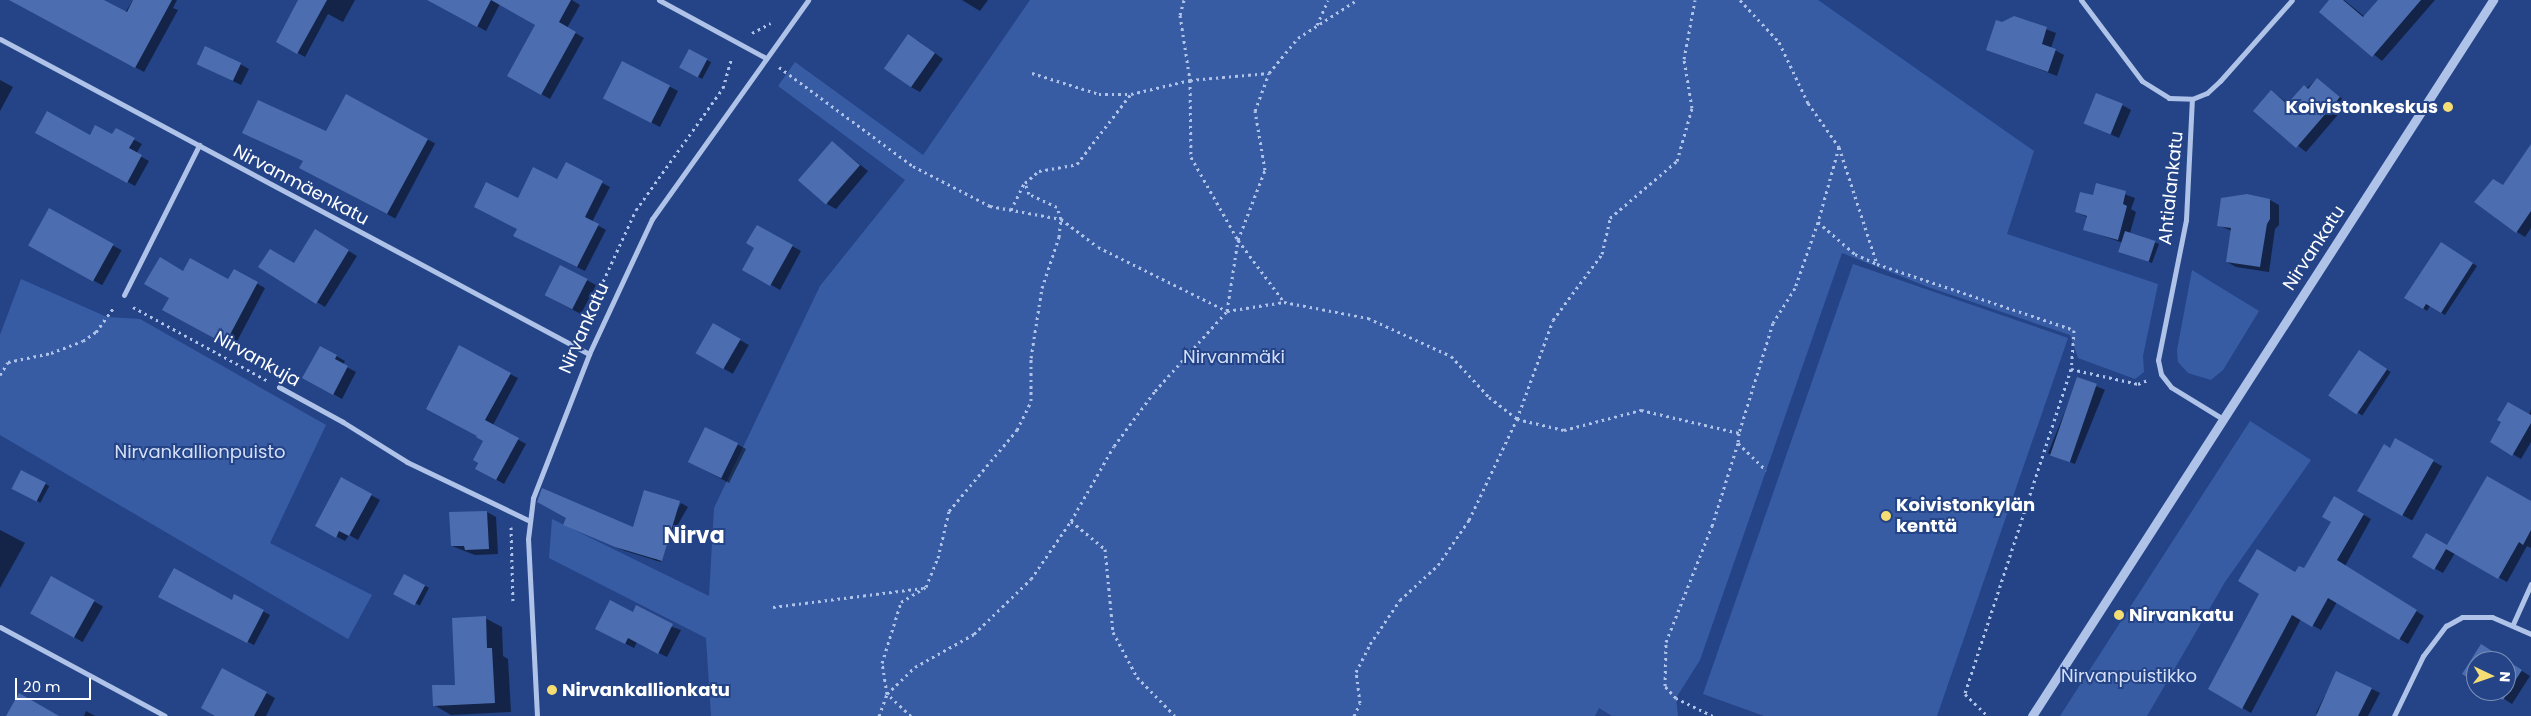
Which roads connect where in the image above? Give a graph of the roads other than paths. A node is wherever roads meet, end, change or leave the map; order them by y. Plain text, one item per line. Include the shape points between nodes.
1 (659, 0) edge
2 (808, 0) edge
3 (2081, 0) edge
4 (2292, 0) edge
5 (2493, 0) edge
6 (0, 39) edge
7 (766, 58) junction
8 (2192, 99) junction
9 (199, 145) junction
10 (124, 295) road end
11 (589, 354) junction
12 (279, 388) road end
13 (2223, 419) junction
14 (528, 520) junction
15 (2531, 584) edge
16 (2513, 624) junction
17 (0, 627) edge
18 (2531, 634) edge
19 (165, 716) edge
20 (537, 716) edge
21 (2032, 716) edge
22 (2394, 716) edge

1 - 7 street
2 - 7 street, Nirvankatu
3 - 8 street via 2142,81 2169,98
4 - 8 street via 2220,81 2207,93
5 - 13 street, Nirvankatu
6 - 9 street, Nirvanmäenkatu
7 - 11 street, Nirvankatu via 652,219
8 - 13 street, Ahtialankatu via 2186,220 2160,346 2161,374 2171,386
9 - 10 street
9 - 11 street, Nirvanmäenkatu
11 - 14 street, Nirvankatu via 532,498
12 - 14 street, Nirvankuja via 347,424 407,462
13 - 21 street, Nirvankatu
14 - 20 street, Nirvankatu
15 - 16 street
16 - 18 street
16 - 22 street via 2492,617 2473,616 2462,617 2446,626 2423,656
17 - 19 street

